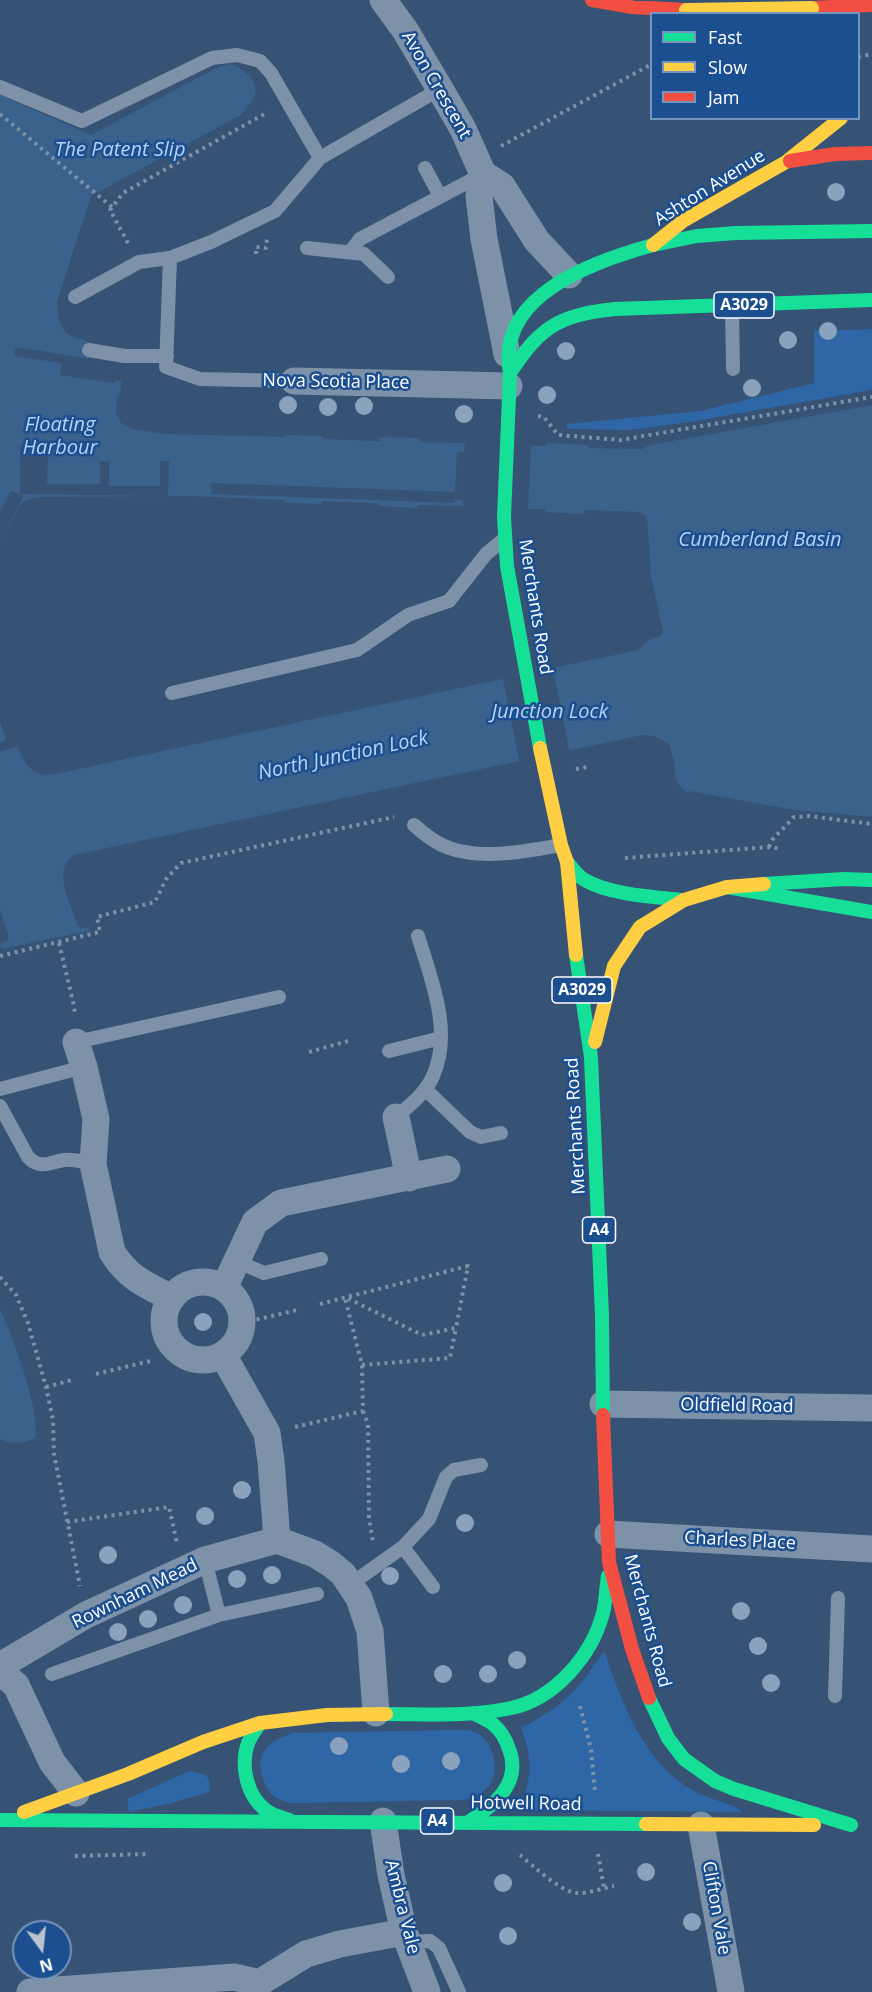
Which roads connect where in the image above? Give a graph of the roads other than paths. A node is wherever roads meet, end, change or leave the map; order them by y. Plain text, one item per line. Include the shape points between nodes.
1 (383, 0) edge
2 (592, 0) edge
3 (872, 5) edge
4 (844, 10) edge
5 (0, 87) edge
6 (440, 89) junction
7 (838, 120) edge
8 (872, 153) edge
9 (320, 158) junction
10 (786, 162) junction
11 (480, 166) junction
12 (425, 168) dead end
13 (440, 196) junction
14 (872, 231) edge
15 (653, 245) junction
16 (307, 248) dead end
17 (350, 252) junction
18 (170, 258) junction
19 (598, 263) junction
20 (388, 277) dead end
21 (586, 285) junction
22 (75, 297) dead end
23 (872, 300) edge
24 (732, 306) junction
25 (615, 309) junction
26 (89, 350) dead end
27 (167, 361) junction
28 (733, 369) dead end
29 (509, 371) junction
30 (294, 381) joint
31 (505, 539) junction
32 (172, 693) dead end
33 (414, 825) road end
34 (561, 845) junction
35 (567, 862) junction
36 (872, 879) edge
37 (727, 887) junction
38 (684, 900) junction
39 (872, 912) edge
40 (418, 936) dead end
41 (279, 998) dead end
42 (441, 1038) junction
43 (388, 1051) dead end
44 (80, 1055) junction
45 (591, 1057) junction
46 (0, 1089) edge
47 (425, 1089) junction
48 (0, 1106) edge
49 (396, 1117) joint
50 (501, 1133) dead end
51 (93, 1164) junction
52 (447, 1169) dead end
53 (409, 1178) junction
54 (321, 1259) dead end
55 (236, 1261) junction
56 (224, 1288) junction
57 (172, 1298) junction
58 (223, 1355) junction
59 (603, 1404) junction
60 (872, 1408) edge
61 (481, 1465) dead end
62 (608, 1534) junction
63 (277, 1540) junction
64 (403, 1547) junction
65 (872, 1549) edge
66 (609, 1562) junction
67 (194, 1565) junction
68 (351, 1584) junction
69 (433, 1587) dead end
70 (317, 1594) dead end
71 (838, 1598) dead end
72 (219, 1615) junction
73 (0, 1666) edge
74 (0, 1672) edge
75 (52, 1674) dead end
76 (835, 1696) dead end
77 (376, 1713) junction
78 (473, 1713) junction
79 (260, 1723) junction
80 (76, 1793) junction
81 (1, 1820) edge
82 (289, 1820) junction
83 (383, 1821) junction
84 (470, 1821) junction
85 (701, 1825) junction
86 (857, 1825) joint
87 (406, 1937) junction
88 (257, 1988) edge
89 (30, 1992) edge
90 (427, 1992) edge
91 (459, 1992) edge
92 (731, 1992) edge

1 - 6 street, Avon Crescent
2 - 4 main road, bridge via 686,10
3 - 4 main road
5 - 9 lane via 82,121 212,58 237,55 260,61 271,73
6 - 9 lane
6 - 11 street, Avon Crescent
7 - 10 main road
8 - 10 main road
9 - 18 lane via 275,211
10 - 15 main road, Ashton Avenue via 683,221
11 - 13 lane
11 - 21 street, Avon Crescent via 502,186 537,240
11 - 29 street via 484,239
12 - 13 lane
13 - 17 lane via 360,239
14 - 15 main road, A3029 via 736,232
15 - 19 main road, A3029
16 - 17 lane
17 - 20 lane via 364,254
18 - 22 lane via 139,262
18 - 27 lane
19 - 21 main road, A3029
19 - 21 main road
21 - 25 main road via 603,303
21 - 29 main road, A3029 via 545,290 528,308 510,338
23 - 24 main road, A3029
24 - 25 main road, A3029
24 - 28 lane
25 - 29 main road, A3029 via 576,313 554,323
26 - 27 lane, Nova Scotia Place
27 - 30 lane, Nova Scotia Place via 200,379
29 - 30 street, Nova Scotia Place
29 - 31 main road, Merchants Road / A3029
31 - 32 lane via 486,554 449,601 408,615 357,650
31 - 34 main road, Merchants Road / A3029
33 - 34 lane via 449,848 478,853 513,853
34 - 35 main road, Merchants Road / A3029
35 - 38 main road via 581,878 595,885 639,896
35 - 45 main road, Merchants Road / A3029
36 - 37 main road, A4
37 - 38 main road, A4
37 - 39 main road
38 - 45 main road, A4 via 639,927 614,966
40 - 42 lane via 439,1012
41 - 44 lane
42 - 43 lane
42 - 47 lane via 434,1077
44 - 46 lane
44 - 51 street via 96,1119
45 - 59 main road, Merchants Road / A4
47 - 49 lane
47 - 50 lane via 470,1132 481,1137
48 - 51 lane via 34,1163 72,1160
49 - 53 street
51 - 57 street via 112,1252 135,1279
52 - 53 street
53 - 55 street via 281,1203 255,1222
54 - 55 lane via 264,1273
55 - 56 street
56 - 57 street via 202,1282 183,1288
56 - 58 street via 241,1311 242,1323 239,1338
57 - 58 street via 164,1319 172,1345 194,1359
58 - 63 street via 267,1433
59 - 60 street, Oldfield Road
59 - 62 main road, Merchants Road / A4
61 - 64 lane via 454,1470 446,1477 429,1520
62 - 65 street, Charles Place via 842,1551
62 - 66 main road, Merchants Road / A4
63 - 67 street, Rownham Mead
63 - 68 street via 315,1554
64 - 68 lane
64 - 69 lane
66 - 78 main road, A4 via 603,1613 579,1661 552,1688 532,1700 512,1708
66 - 86 main road, Merchants Road via 650,1700 668,1738 684,1759 734,1789
67 - 72 lane
67 - 73 street, Rownham Mead via 86,1615
68 - 77 street via 369,1631
70 - 72 lane
71 - 76 lane
72 - 75 lane
74 - 80 street via 15,1684 52,1762
77 - 78 main road, A4
77 - 79 main road, A4
78 - 84 main road via 495,1725 509,1745 513,1763 505,1792
79 - 80 main road, A4
79 - 82 main road via 244,1759 246,1779 253,1796 267,1811
80 - 81 main road, A4
81 - 82 main road, Hotwell Road / A4
82 - 83 main road, Hotwell Road / A4
83 - 84 main road, Hotwell Road / A4
83 - 87 street, Ambra Vale
84 - 85 main road, Hotwell Road / A4
85 - 86 main road, Hotwell Road / A4
85 - 92 street, Clifton Vale
87 - 88 street via 340,1944 306,1954
87 - 90 street, Ambra Vale
87 - 91 lane via 430,1941 439,1948
88 - 89 street via 234,1977

